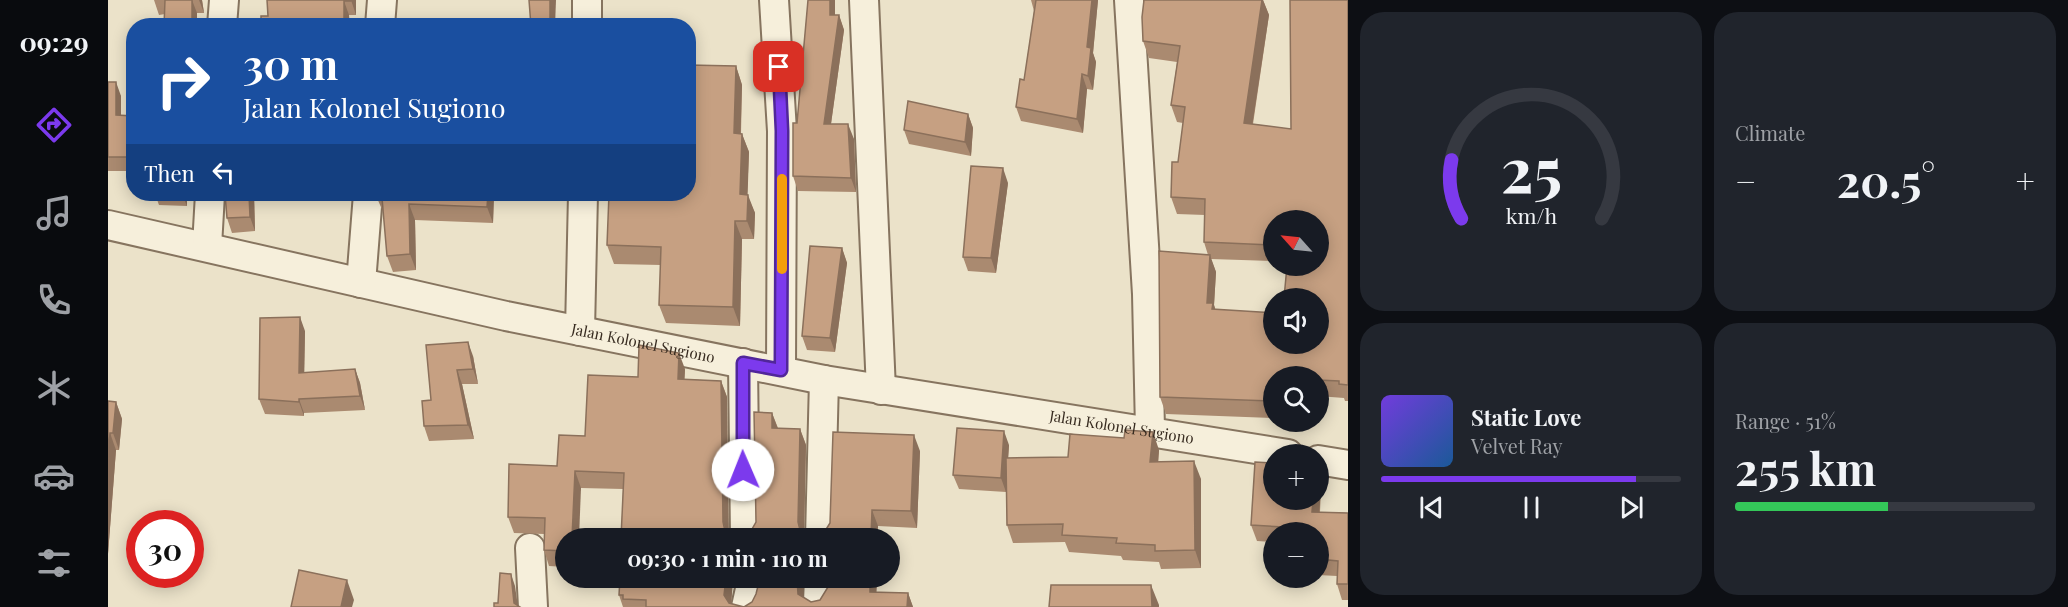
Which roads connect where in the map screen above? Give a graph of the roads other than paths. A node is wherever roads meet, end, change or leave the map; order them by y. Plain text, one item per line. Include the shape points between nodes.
1 (224, 0) edge
2 (382, 0) edge
3 (587, 0) edge
4 (774, 0) edge
5 (864, 0) edge
6 (1129, 0) edge
7 (223, 18) edge
8 (381, 18) edge
9 (587, 18) edge
10 (210, 201) edge
11 (367, 201) edge
12 (583, 201) edge
13 (108, 225) edge
14 (207, 246) junction
15 (361, 283) junction
16 (580, 331) junction
17 (743, 363) junction
18 (781, 370) junction
19 (824, 380) junction
20 (881, 390) junction
21 (1150, 430) junction
22 (1263, 450) edge
23 (1329, 462) edge
24 (1348, 465) edge
25 (745, 528) edge
26 (820, 528) edge
27 (530, 548) dead end
28 (750, 588) edge
29 (532, 607) edge
30 (746, 607) edge

1 - 7 street
2 - 8 street
3 - 9 street
4 - 18 street via 782,131
5 - 20 street
6 - 21 street via 1147,294
10 - 14 street
11 - 15 street
12 - 16 street
13 - 14 street, Jalan Kolonel Sugiono
14 - 15 street, Jalan Kolonel Sugiono
15 - 16 street, Jalan Kolonel Sugiono
16 - 17 street, Jalan Kolonel Sugiono
17 - 18 street, Jalan Kolonel Sugiono
17 - 25 street
18 - 19 street, Jalan Kolonel Sugiono
19 - 20 street, Jalan Kolonel Sugiono
19 - 26 street
20 - 21 street, Jalan Kolonel Sugiono
21 - 22 street, Jalan Kolonel Sugiono
23 - 24 street
27 - 29 street
28 - 30 street

